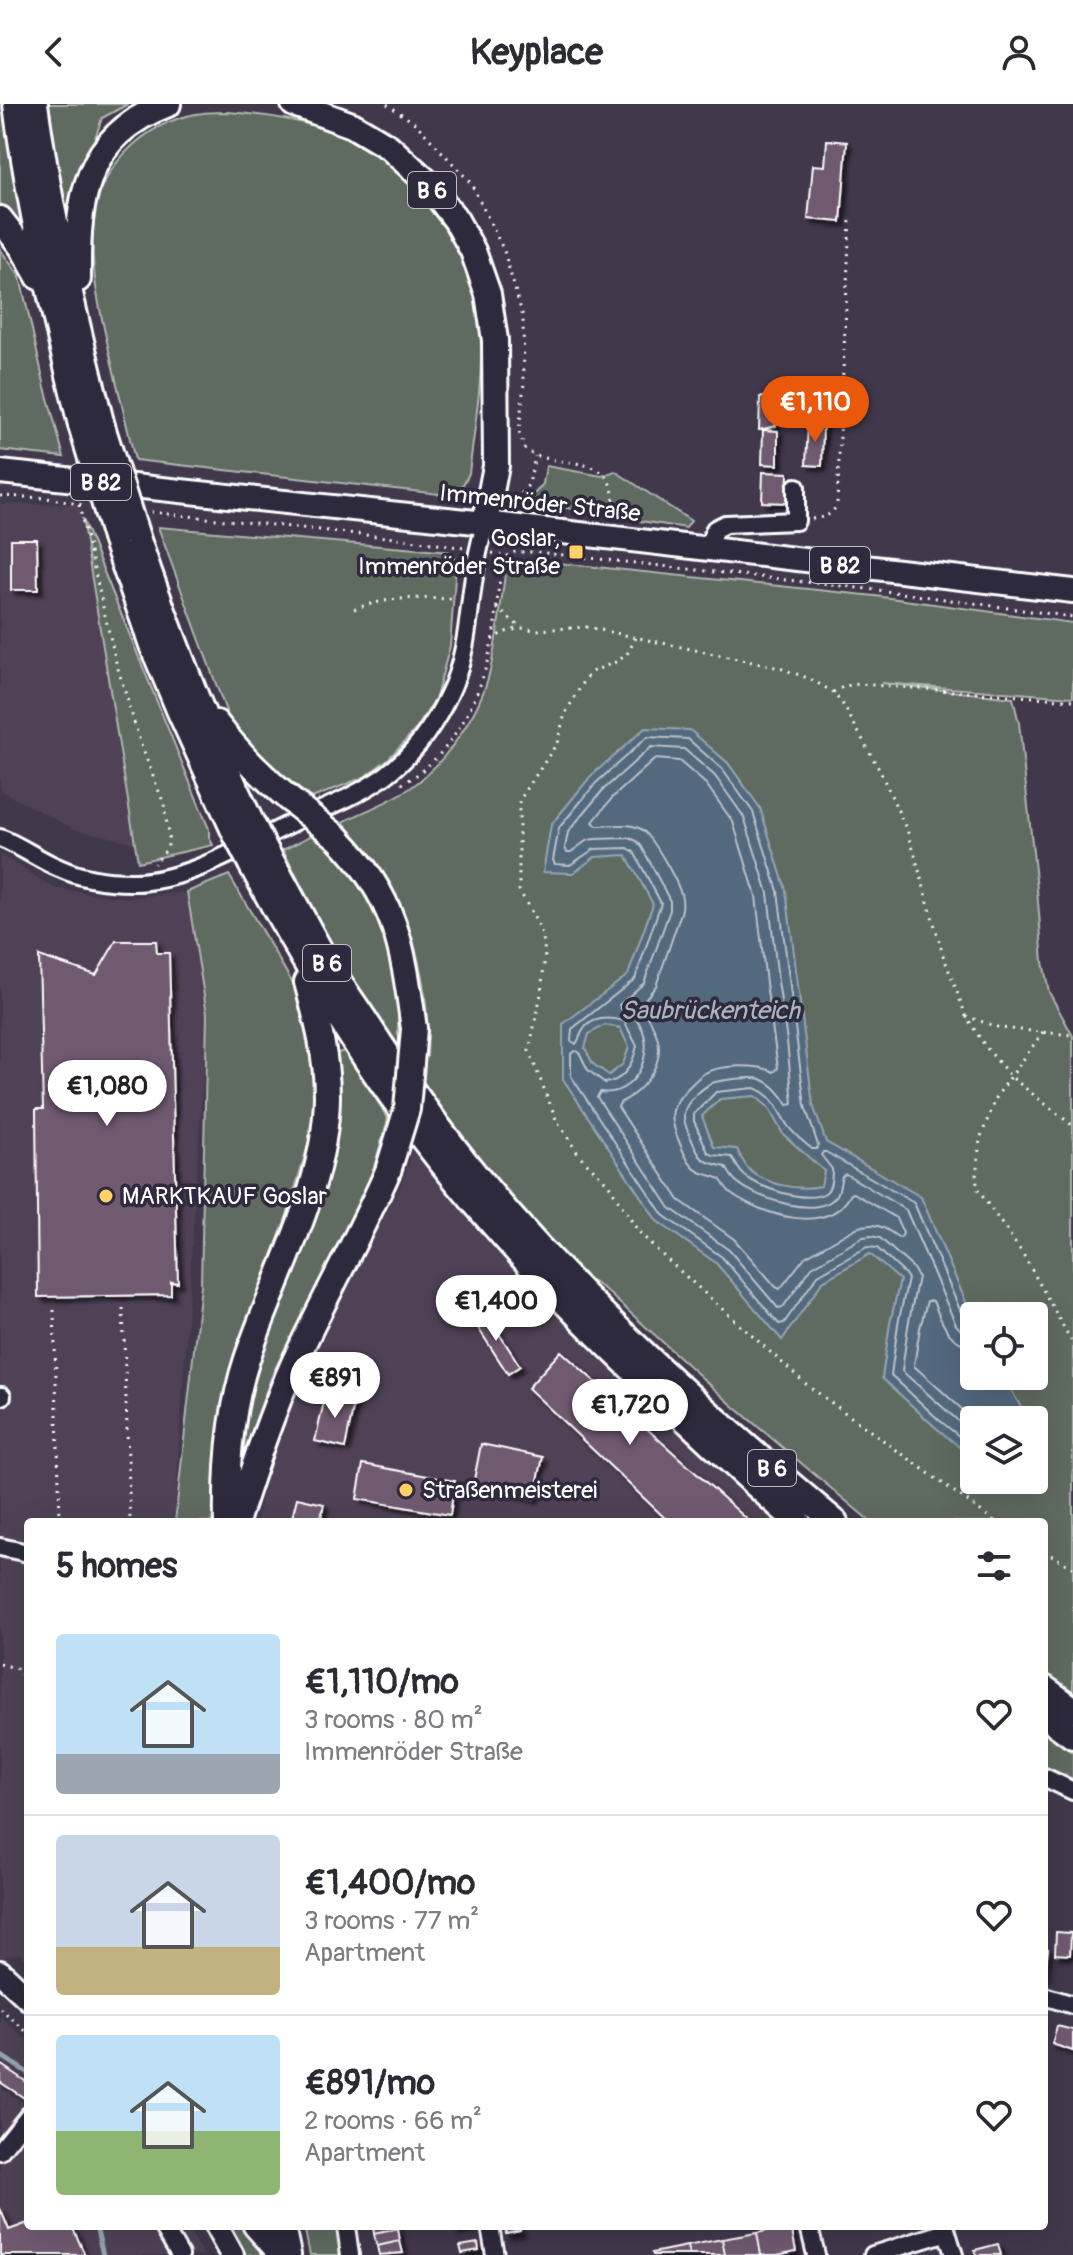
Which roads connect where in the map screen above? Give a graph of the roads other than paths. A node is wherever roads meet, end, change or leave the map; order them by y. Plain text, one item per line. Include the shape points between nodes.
1 (16, 104) edge
2 (35, 104) edge
3 (168, 104) edge
4 (294, 104) edge
5 (0, 219) edge
6 (49, 295) junction
7 (79, 334) junction
8 (92, 426) junction
9 (0, 472) edge
10 (796, 487) dead end
11 (480, 522) junction
12 (126, 539) junction
13 (707, 549) junction
14 (1073, 591) edge
15 (189, 682) junction
16 (243, 828) junction
17 (0, 838) edge
18 (260, 860) junction
19 (301, 956) junction
20 (227, 1518) edge
21 (237, 1518) edge
22 (793, 1518) edge
23 (830, 1518) edge
24 (0, 1547) edge
25 (24, 1552) edge
26 (1048, 1691) edge
27 (1073, 1709) edge
28 (1048, 1718) edge
29 (1073, 1736) edge
30 (1048, 1779) edge
31 (1073, 1791) edge
32 (0, 1972) edge
33 (24, 1994) edge
34 (1048, 1997) edge
35 (1073, 2005) edge
36 (24, 2121) edge
37 (0, 2151) edge
38 (165, 2230) edge
39 (218, 2230) edge
40 (259, 2230) edge
41 (283, 2230) edge
42 (347, 2230) edge
43 (491, 2230) edge
44 (810, 2230) edge
45 (943, 2230) edge
46 (946, 2230) edge
47 (180, 2255) edge
48 (232, 2255) edge
49 (281, 2255) edge
50 (288, 2255) edge
51 (350, 2255) edge
52 (495, 2255) edge
53 (816, 2255) edge
54 (873, 2255) edge
55 (954, 2255) edge

1 - 6 highway, B 6
2 - 7 highway, B 6
3 - 7 highway, B 6 via 118,134 88,178 78,240
4 - 11 highway, B 6 via 352,125 389,147 426,181 473,251 488,294 495,340 496,466
5 - 6 highway
6 - 8 highway, B 6
7 - 8 highway, B 6
8 - 12 highway, B 6, bridge
9 - 11 main road, Immenröder Straße / B 82
10 - 13 street via 796,521 725,524 715,529
11 - 13 main road, Immenröder Straße / B 82
11 - 17 street via 468,564 466,643 451,691 429,730 385,775 219,858 155,881 83,876
12 - 15 highway, B 6
12 - 16 highway, B 6 via 158,658 180,712
13 - 14 main road, Immenröder Straße / B 82
15 - 16 highway, B 6
15 - 21 highway, bridge via 235,749 338,838 366,870 392,916 414,1029 407,1109 388,1171 289,1375
16 - 18 highway, B 6, bridge
18 - 19 highway, B 6
18 - 23 highway, B 6 via 409,1087 480,1180 623,1334
19 - 20 highway via 321,1034 327,1099 305,1209 246,1362 233,1422
19 - 22 highway, B 6 via 393,1098 465,1192 611,1349
24 - 25 street
26 - 27 highway
28 - 29 highway
30 - 31 street
32 - 33 main road
34 - 35 street
36 - 37 street
38 - 47 street
39 - 48 main road
40 - 49 main road
41 - 50 highway
42 - 51 street
43 - 52 street
44 - 53 street
45 - 54 street
46 - 55 street

